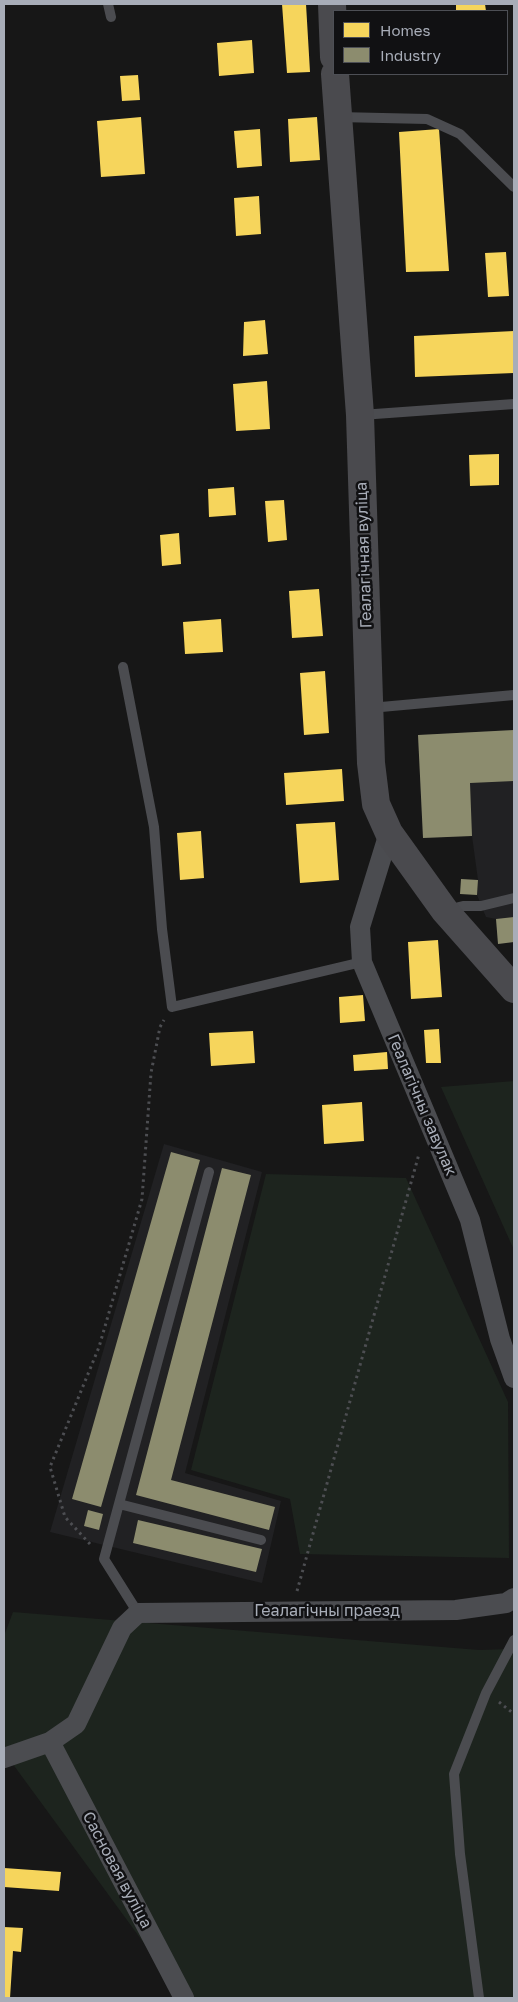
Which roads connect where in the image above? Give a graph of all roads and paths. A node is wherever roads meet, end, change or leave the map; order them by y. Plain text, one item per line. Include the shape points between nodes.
1 (108, 4) edge
2 (332, 4) edge
3 (111, 17) dead end
4 (333, 30) edge
5 (335, 75) edge
6 (337, 117) junction
7 (514, 187) edge
8 (514, 404) edge
9 (360, 415) junction
10 (123, 667) dead end
11 (514, 695) edge
12 (369, 708) junction
13 (388, 833) junction
14 (514, 898) edge
15 (444, 910) junction
16 (362, 962) junction
17 (514, 989) edge
18 (172, 1006) junction
19 (429, 1119) junction
20 (209, 1172) dead end
21 (514, 1378) edge
22 (119, 1504) junction
23 (261, 1540) dead end
24 (104, 1559) junction
25 (514, 1598) edge
26 (292, 1611) junction
27 (138, 1613) junction
28 (514, 1640) edge
29 (50, 1742) junction
30 (4, 1758) edge
31 (184, 1998) edge
32 (479, 1998) edge

1 - 3 lane
2 - 4 street
5 - 6 street, Геалагічная вуліца
6 - 7 lane via 427,119 460,134
6 - 9 street, Геалагічная вуліца
8 - 9 lane
9 - 12 street, Геалагічная вуліца
10 - 18 lane via 154,827
11 - 12 lane
12 - 13 street, Геалагічная вуліца via 376,804
13 - 15 street, Геалагічная вуліца
13 - 16 street, Геалагічны завулак via 360,927
14 - 15 lane
15 - 17 street, Геалагічная вуліца
16 - 18 lane
16 - 19 street, Геалагічны завулак
18 - 24 path via 160,1026 151,1073 142,1199 99,1347 50,1467 65,1517
19 - 21 street, Геалагічны завулак via 470,1220 500,1339
19 - 26 path
20 - 22 lane
22 - 23 lane
22 - 24 lane
24 - 27 lane
25 - 26 street, Геалагічны праезд via 506,1603 456,1610
26 - 27 street, Геалагічны праезд
27 - 29 street via 122,1628 76,1724
28 - 32 lane via 486,1693 454,1774 460,1854
29 - 30 street
29 - 31 street, Сасновая вуліца

